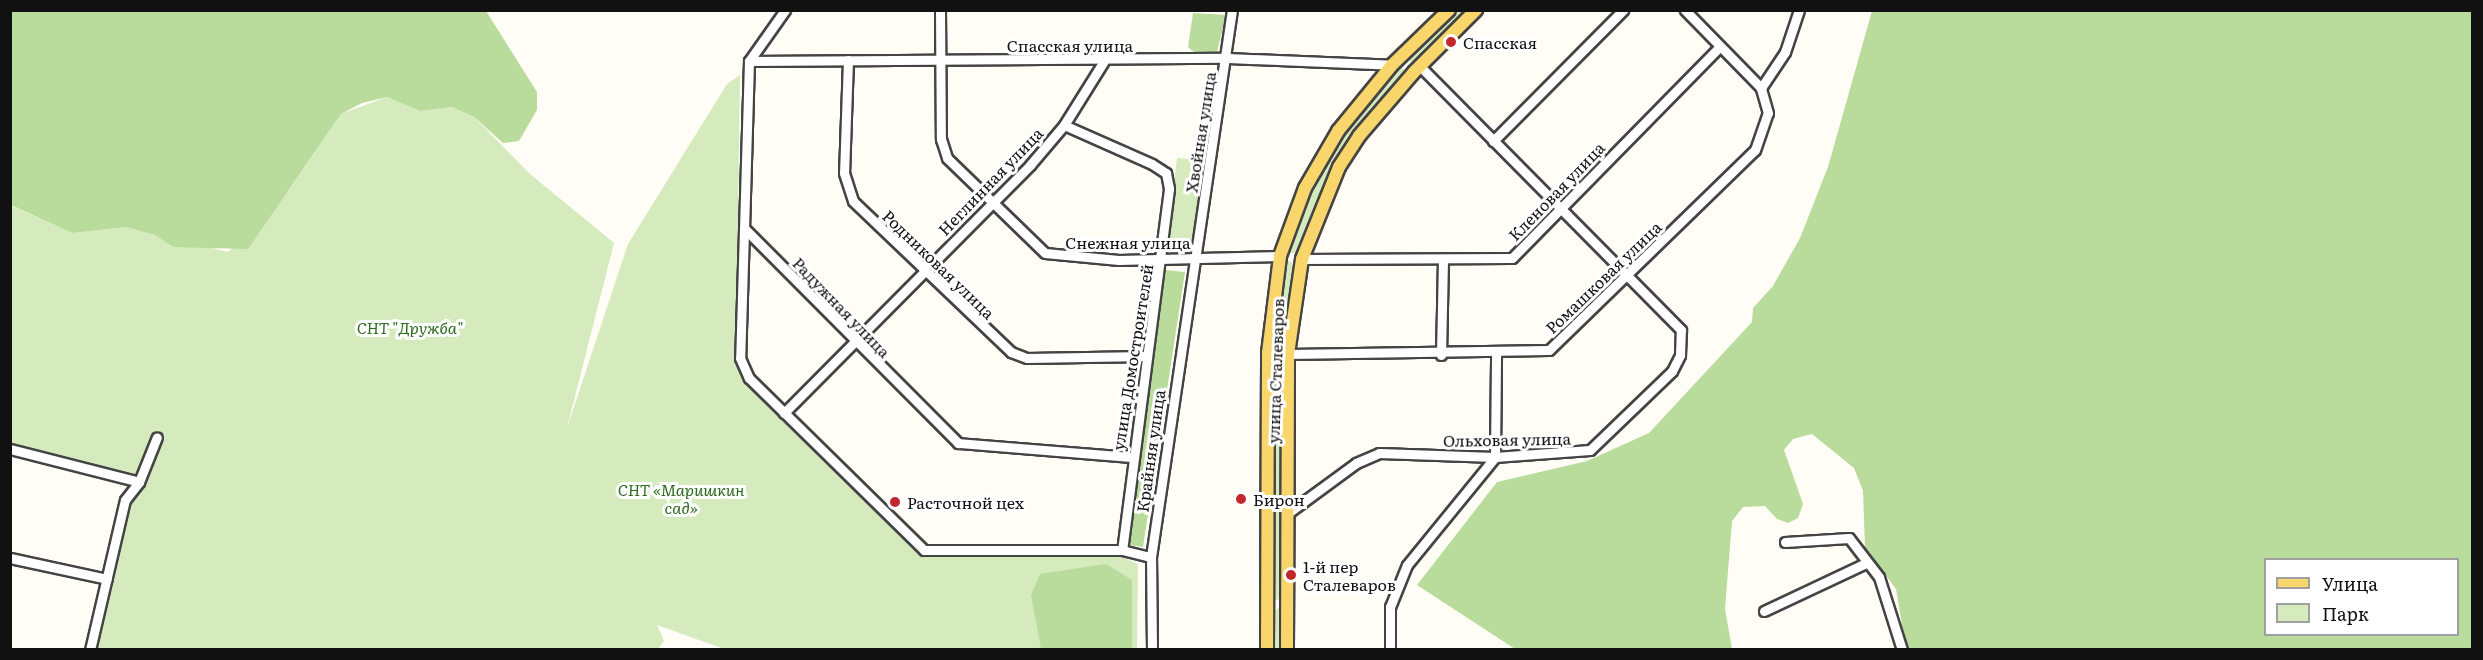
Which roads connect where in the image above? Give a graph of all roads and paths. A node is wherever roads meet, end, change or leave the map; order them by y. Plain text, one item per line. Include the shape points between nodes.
1 (785, 10) edge
2 (940, 10) edge
3 (1232, 10) edge
4 (1449, 10) edge
5 (1476, 10) edge
6 (1623, 10) edge
7 (1685, 10) edge
8 (1799, 10) edge
9 (1719, 47) junction
10 (939, 58) junction
11 (1228, 58) junction
12 (848, 60) junction
13 (749, 61) junction
14 (1104, 61) junction
15 (1396, 62) junction
16 (1417, 69) junction
17 (1761, 88) junction
18 (1064, 125) junction
19 (1493, 141) junction
20 (993, 202) junction
21 (1556, 208) junction
22 (746, 230) junction
23 (1280, 256) junction
24 (1195, 257) junction
25 (1162, 259) junction
26 (1302, 259) junction
27 (1443, 259) junction
28 (925, 269) junction
29 (1625, 275) junction
30 (853, 341) junction
31 (1288, 354) junction
32 (1441, 355) junction
33 (1496, 355) junction
34 (1146, 356) junction
35 (784, 413) junction
36 (157, 437) dead end
37 (10, 449) edge
38 (1495, 457) junction
39 (1132, 458) junction
40 (140, 482) junction
41 (1288, 513) junction
42 (1785, 542) dead end
43 (1122, 550) junction
44 (1151, 556) junction
45 (10, 558) edge
46 (1866, 563) junction
47 (107, 579) junction
48 (1267, 604) junction
49 (1287, 604) junction
50 (1764, 611) dead end
51 (90, 650) edge
52 (1152, 650) edge
53 (1267, 650) edge
54 (1287, 650) edge
55 (1390, 650) edge
56 (1902, 650) edge

1 - 13 street
2 - 10 street, Снежная улица
3 - 11 street, Хвойная улица
4 - 15 main road, улица Сталеваров
5 - 16 main road, улица Сталеваров
6 - 19 street
7 - 9 street
8 - 17 street via 1785,52
9 - 17 street
9 - 21 street, Кленовая улица
10 - 12 street, Спасская улица
10 - 14 street, Спасская улица
10 - 20 street, Снежная улица via 941,139 947,158
11 - 14 street, Спасская улица
11 - 15 street, Спасская улица
11 - 24 street, Хвойная улица
12 - 13 street, Спасская улица
12 - 28 street, Родниковая улица via 845,188
13 - 22 street
14 - 18 street, Неглинная улица
15 - 16 main road
15 - 23 main road, улица Сталеваров via 1314,169
16 - 19 street
16 - 26 main road, улица Сталеваров via 1339,167
17 - 29 street, Ромашковая улица via 1768,113 1755,150
18 - 20 street, Неглинная улица
18 - 25 street, улица Домостроителей via 1166,173
19 - 21 street
20 - 25 street, Снежная улица via 1045,253
20 - 28 street, Неглинная улица
21 - 27 street, Кленовая улица via 1512,258
21 - 29 street
22 - 30 street, Радужная улица
22 - 35 street via 740,357 749,378
23 - 24 street, Снежная улица
23 - 26 main road
23 - 48 main road, улица Сталеваров via 1268,353
24 - 25 street, Снежная улица
24 - 44 street, Крайняя улица
25 - 34 street, улица Домостроителей
26 - 27 street, Кленовая улица
26 - 31 main road, улица Сталеваров
27 - 32 street
28 - 30 street, Неглинная улица
28 - 34 street, Родниковая улица via 1011,352 1027,358
29 - 33 street, Ромашковая улица via 1549,350
29 - 38 street, Ольховая улица via 1681,330 1680,356 1671,371 1590,450
30 - 35 street, Неглинная улица
30 - 39 street, Радужная улица via 958,443
31 - 32 street, Ромашковая улица
31 - 41 main road, улица Сталеваров
32 - 33 street, Ромашковая улица
33 - 38 street
34 - 39 street, улица Домостроителей
35 - 43 street via 924,550
36 - 40 street
37 - 40 street
38 - 41 street, Ольховая улица via 1379,453 1356,463
38 - 55 street via 1407,565 1390,607
39 - 43 street, улица Домостроителей
40 - 47 street via 125,500
41 - 49 main road, улица Сталеваров
42 - 46 street via 1849,538
43 - 44 street
44 - 52 street, Крайняя улица
45 - 47 street
46 - 50 street
46 - 56 street via 1890,601
47 - 51 street
48 - 49 main road
48 - 53 main road, улица Сталеваров
49 - 54 main road, улица Сталеваров

